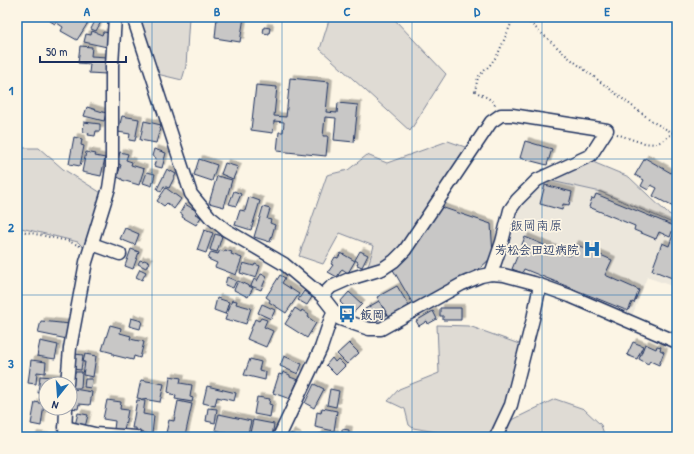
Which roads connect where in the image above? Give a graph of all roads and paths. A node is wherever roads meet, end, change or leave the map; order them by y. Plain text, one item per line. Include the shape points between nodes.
1 (115, 17) edge
2 (132, 17) edge
3 (514, 17) edge
4 (501, 115) junction
5 (677, 127) edge
6 (607, 130) junction
7 (672, 134) junction
8 (677, 136) edge
9 (17, 230) edge
10 (92, 244) junction
11 (120, 254) dead end
12 (86, 262) junction
13 (491, 274) junction
14 (540, 285) junction
15 (322, 296) junction
16 (333, 312) junction
17 (677, 342) edge
18 (68, 376) edge
19 (66, 416) edge
20 (65, 432) edge
21 (136, 437) edge
22 (279, 437) edge
23 (496, 437) edge

1 - 10 street via 112,65 112,168 109,188
2 - 15 street via 191,194 210,217 226,230 284,264
3 - 4 path via 498,54 478,77 475,91 491,98
3 - 7 path via 529,22 585,70
4 - 6 street
4 - 15 street via 491,122 405,250 382,269 330,287
5 - 7 path
6 - 7 path via 644,144 658,144
6 - 13 street via 592,155 537,180 517,200 510,210
7 - 8 path
9 - 12 path via 74,243 82,248
10 - 11 street
10 - 12 street
12 - 18 street via 70,348
13 - 14 street
13 - 16 street via 462,284 381,329 370,329 340,319
14 - 17 street
14 - 23 street via 510,405
15 - 16 street
16 - 22 street via 321,348
19 - 20 street
20 - 21 street

